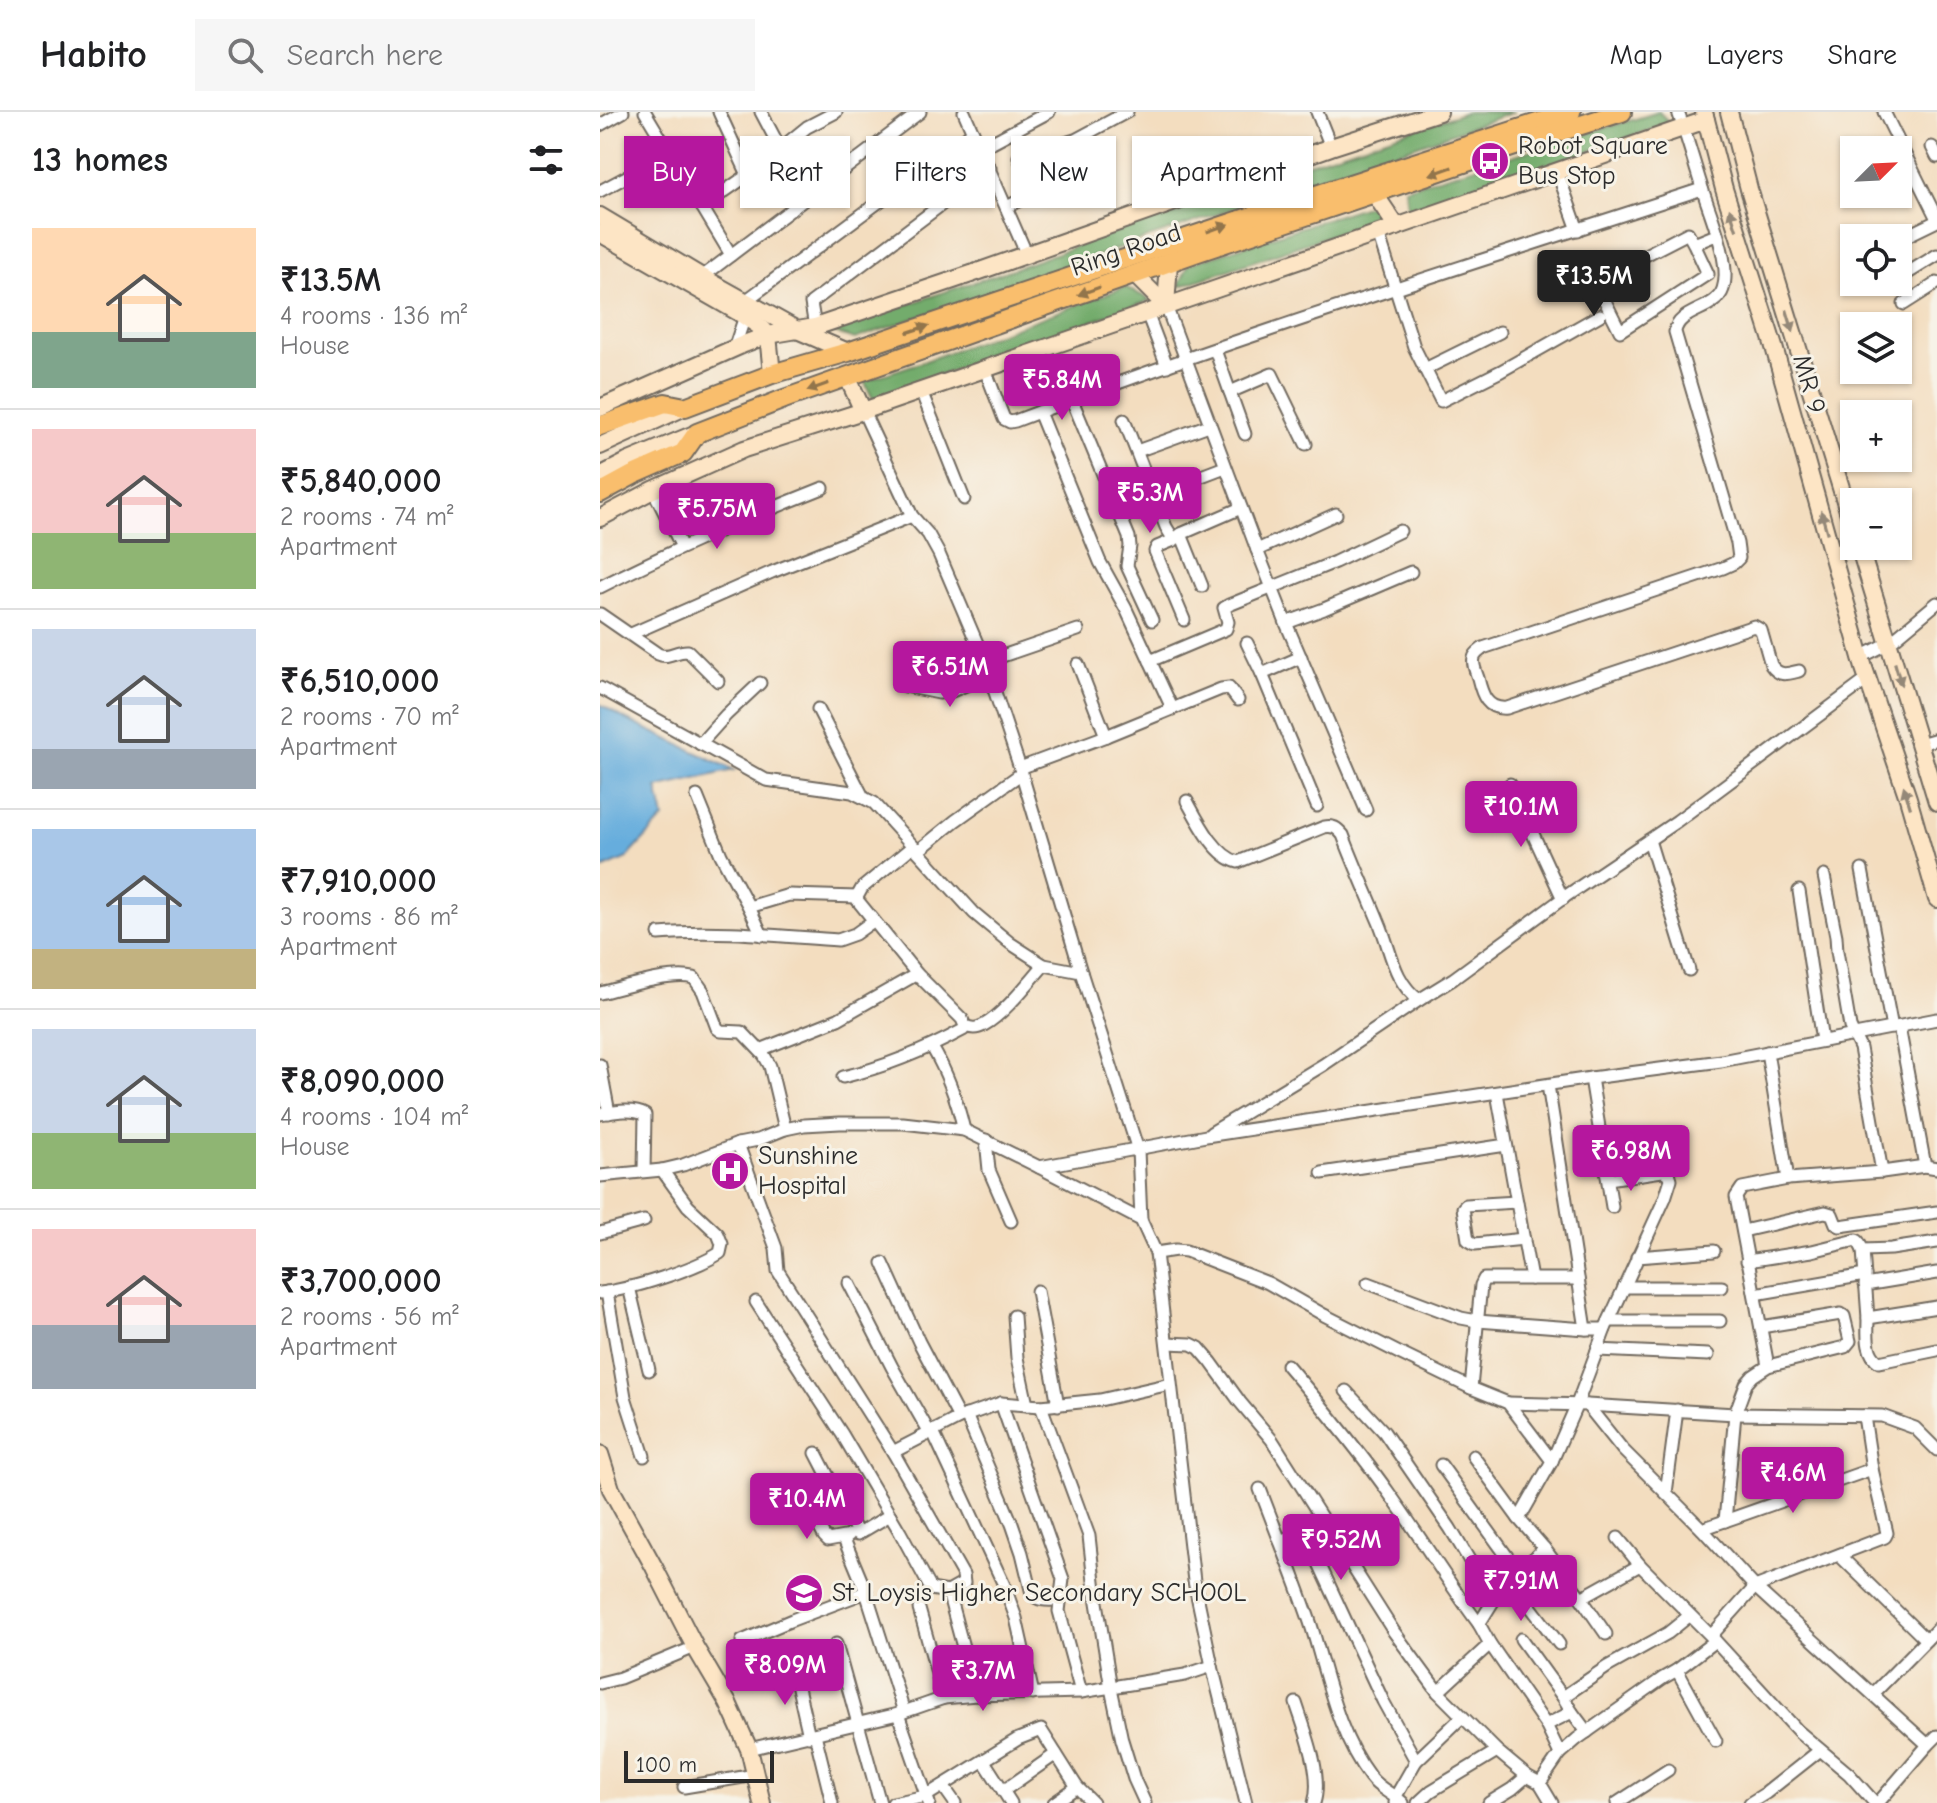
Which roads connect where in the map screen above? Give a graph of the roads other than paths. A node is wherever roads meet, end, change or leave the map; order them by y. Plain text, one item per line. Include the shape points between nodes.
1 (623, 112) edge
2 (645, 112) edge
3 (719, 112) edge
4 (761, 112) edge
5 (836, 112) edge
6 (964, 112) edge
7 (1049, 112) edge
8 (1127, 112) edge
9 (1317, 112) edge
10 (1439, 112) edge
11 (1571, 112) edge
12 (1622, 112) edge
13 (1729, 112) edge
14 (1884, 112) edge
15 (916, 113) edge
16 (1705, 116) edge
17 (1681, 120) edge
18 (600, 125) edge
19 (973, 132) junction
20 (659, 136) edge
21 (774, 136) edge
22 (795, 136) edge
23 (975, 136) edge
24 (995, 141) edge
25 (1331, 147) junction
26 (740, 158) edge
27 (1557, 171) junction
28 (624, 178) edge
29 (995, 179) edge
30 (1394, 187) junction
31 (1702, 189) junction
32 (600, 191) edge
33 (1374, 193) junction
34 (1007, 207) junction
35 (703, 208) edge
36 (937, 208) edge
37 (600, 216) edge
38 (1937, 220) edge
39 (1397, 227) junction
40 (1578, 230) junction
41 (600, 233) edge
42 (1378, 233) junction
43 (1912, 233) edge
44 (1716, 235) junction
45 (1694, 244) junction
46 (731, 255) junction
47 (1027, 255) junction
48 (1937, 255) edge
49 (1746, 259) junction
50 (1169, 263) junction
51 (1724, 267) junction
52 (1912, 270) edge
53 (1135, 275) junction
54 (702, 277) junction
55 (1937, 283) edge
56 (1395, 289) junction
57 (1904, 304) dead end
58 (1166, 306) junction
59 (751, 313) junction
60 (1147, 313) junction
61 (1600, 315) dead end
62 (815, 327) junction
63 (797, 330) junction
64 (1500, 332) dead end
65 (768, 335) junction
66 (734, 349) junction
67 (1215, 350) junction
68 (848, 352) junction
69 (1186, 360) junction
70 (1167, 366) junction
71 (985, 369) junction
72 (1425, 369) junction
73 (772, 374) junction
74 (847, 376) junction
75 (921, 391) junction
76 (1230, 392) junction
77 (1072, 400) junction
78 (685, 407) junction
79 (600, 408) edge
80 (863, 411) junction
81 (1039, 412) junction
82 (1124, 420) dead end
83 (1209, 425) junction
84 (600, 426) edge
85 (697, 433) junction
86 (1245, 434) dead end
87 (1306, 444) dead end
88 (600, 446) edge
89 (1137, 451) junction
90 (1225, 467) junction
91 (600, 476) edge
92 (823, 488) dead end
93 (1841, 488) edge
94 (653, 490) junction
95 (600, 493) edge
96 (1154, 494) junction
97 (964, 499) dead end
98 (1241, 508) junction
99 (1336, 514) dead end
100 (912, 516) junction
101 (600, 518) edge
102 (1400, 531) dead end
103 (1178, 537) junction
104 (682, 547) junction
105 (1257, 550) junction
106 (1863, 560) edge
107 (1411, 572) dead end
108 (1202, 586) dead end
109 (600, 587) edge
110 (1273, 588) junction
111 (1937, 603) edge
112 (600, 614) edge
113 (1152, 620) dead end
114 (1184, 620) dead end
115 (1286, 623) junction
116 (1078, 630) dead end
117 (631, 634) junction
118 (1247, 643) dead end
119 (1889, 643) junction
120 (1301, 657) junction
121 (1861, 657) junction
122 (1150, 661) junction
123 (985, 662) junction
124 (1078, 664) dead end
125 (1799, 671) dead end
126 (1262, 674) junction
127 (989, 675) junction
128 (1868, 679) junction
129 (718, 681) dead end
130 (760, 683) dead end
131 (905, 686) dead end
132 (600, 688) edge
133 (1238, 700) dead end
134 (1172, 708) junction
135 (818, 709) dead end
136 (1106, 736) junction
137 (1937, 739) edge
138 (700, 744) junction
139 (1920, 744) junction
140 (1021, 771) junction
141 (1510, 784) dead end
142 (697, 796) dead end
143 (863, 797) junction
144 (1187, 801) dead end
145 (1937, 802) edge
146 (1317, 806) dead end
147 (1366, 810) dead end
148 (1649, 840) junction
149 (916, 848) junction
150 (1862, 870) dead end
151 (1824, 876) dead end
152 (1799, 891) dead end
153 (857, 897) junction
154 (1563, 899) junction
155 (1937, 899) edge
156 (749, 907) junction
157 (873, 921) junction
158 (659, 934) dead end
159 (762, 935) junction
160 (1044, 965) junction
161 (1689, 970) dead end
162 (1081, 972) junction
163 (917, 974) junction
164 (600, 993) edge
165 (1419, 1000) junction
166 (1937, 1019) edge
167 (965, 1026) junction
168 (1896, 1027) junction
169 (1853, 1035) junction
170 (1822, 1041) junction
171 (932, 1047) junction
172 (760, 1050) junction
173 (1767, 1052) junction
174 (600, 1065) edge
175 (843, 1077) dead end
176 (1591, 1078) junction
177 (1548, 1085) junction
178 (1497, 1093) junction
179 (605, 1113) edge
180 (785, 1129) junction
181 (964, 1130) junction
182 (1206, 1136) junction
183 (986, 1140) junction
184 (738, 1144) junction
185 (1506, 1145) junction
186 (1138, 1150) junction
187 (1039, 1167) junction
188 (1931, 1167) edge
189 (662, 1170) junction
190 (644, 1171) junction
191 (1882, 1172) junction
192 (1322, 1173) dead end
193 (600, 1176) edge
194 (1608, 1179) junction
195 (1788, 1179) junction
196 (1517, 1202) junction
197 (1612, 1207) dead end
198 (1937, 1212) edge
199 (1141, 1220) junction
200 (644, 1221) dead end
201 (1011, 1221) dead end
202 (1743, 1231) junction
203 (600, 1233) edge
204 (1524, 1239) junction
205 (1937, 1242) edge
206 (1863, 1250) junction
207 (1714, 1251) dead end
208 (1156, 1253) junction
209 (1637, 1257) junction
210 (1747, 1261) junction
211 (883, 1263) dead end
212 (1937, 1273) edge
213 (1531, 1279) junction
214 (1578, 1279) junction
215 (1865, 1280) junction
216 (849, 1283) dead end
217 (1368, 1283) dead end
218 (629, 1287) junction
219 (1624, 1287) junction
220 (1722, 1287) dead end
221 (1037, 1291) dead end
222 (604, 1293) edge
223 (1755, 1294) junction
224 (756, 1302) dead end
225 (1937, 1307) edge
226 (1014, 1316) dead end
227 (1868, 1318) junction
228 (1477, 1321) junction
229 (1720, 1321) dead end
230 (1607, 1325) junction
231 (1761, 1327) junction
232 (1586, 1329) junction
233 (1167, 1343) junction
234 (1597, 1350) junction
235 (1937, 1350) edge
236 (1708, 1355) dead end
237 (1287, 1365) dead end
238 (1768, 1366) junction
239 (649, 1370) dead end
240 (1170, 1384) junction
241 (1471, 1388) junction
242 (1346, 1391) dead end
243 (1001, 1403) junction
244 (1508, 1403) junction
245 (1027, 1405) junction
246 (1058, 1405) junction
247 (1582, 1405) junction
248 (1041, 1406) junction
249 (1677, 1410) junction
250 (1735, 1414) junction
251 (962, 1416) junction
252 (1864, 1416) junction
253 (930, 1431) junction
254 (1937, 1450) edge
255 (893, 1452) junction
256 (816, 1453) dead end
257 (600, 1454) edge
258 (644, 1456) dead end
259 (1473, 1456) dead end
260 (1552, 1461) junction
261 (1441, 1465) dead end
262 (1872, 1469) junction
263 (799, 1489) dead end
264 (1260, 1489) dead end
265 (606, 1491) edge
266 (1666, 1493) junction
267 (890, 1515) junction
268 (1519, 1519) junction
269 (1725, 1521) junction
270 (1325, 1522) junction
271 (1702, 1529) junction
272 (1304, 1531) junction
273 (858, 1534) junction
274 (844, 1537) junction
275 (1618, 1538) dead end
276 (1280, 1541) junction
277 (1544, 1548) junction
278 (1839, 1555) junction
279 (1640, 1565) junction
280 (1515, 1577) junction
281 (1755, 1587) junction
282 (866, 1592) junction
283 (948, 1592) junction
284 (1497, 1595) junction
285 (1581, 1598) junction
286 (1059, 1600) junction
287 (919, 1609) dead end
288 (1689, 1616) junction
289 (1479, 1624) junction
290 (1937, 1629) edge
291 (1606, 1634) dead end
292 (1713, 1638) junction
293 (1521, 1639) dead end
294 (1926, 1640) junction
295 (742, 1641) dead end
296 (836, 1644) dead end
297 (1490, 1644) junction
298 (1559, 1644) dead end
299 (695, 1647) junction
300 (1212, 1666) junction
301 (794, 1670) dead end
302 (1677, 1670) junction
303 (600, 1683) edge
304 (1111, 1688) junction
305 (1081, 1692) junction
306 (1438, 1692) junction
307 (1033, 1694) junction
308 (1873, 1694) junction
309 (976, 1695) junction
310 (1563, 1697) junction
311 (944, 1698) junction
312 (1296, 1703) dead end
313 (1572, 1712) junction
314 (901, 1713) junction
315 (1462, 1717) junction
316 (858, 1723) junction
317 (1546, 1725) junction
318 (1587, 1732) junction
319 (812, 1735) junction
320 (1716, 1741) dead end
321 (1932, 1741) edge
322 (749, 1749) junction
323 (1497, 1751) junction
324 (1819, 1751) junction
325 (1056, 1754) junction
326 (1560, 1754) junction
327 (984, 1761) junction
328 (1416, 1761) junction
329 (1668, 1770) dead end
330 (755, 1775) junction
331 (1527, 1776) junction
332 (1540, 1783) junction
333 (943, 1786) junction
334 (684, 1787) dead end
335 (1077, 1787) junction
336 (1003, 1791) junction
337 (928, 1799) edge
338 (1398, 1801) edge
339 (762, 1803) edge
340 (832, 1803) edge
341 (880, 1803) edge
342 (893, 1803) edge
343 (955, 1803) edge
344 (1011, 1803) edge
345 (1054, 1803) edge
346 (1093, 1803) edge
347 (1145, 1803) edge
348 (1246, 1803) edge
349 (1314, 1803) edge
350 (1418, 1803) edge
351 (1489, 1803) edge
352 (1552, 1803) edge
353 (1617, 1803) edge
354 (1750, 1803) edge
355 (1877, 1803) edge

1 - 18 street
2 - 20 street
3 - 26 street
4 - 21 street
5 - 22 street
6 - 19 street
7 - 24 street
8 - 34 street via 1075,140 1019,157 1033,193
9 - 25 street
10 - 25 street
68 -> 11 main road, Ring Road
12 -> 30 main road, Ring Road
13 -> 93 street, MR 9
14 - 38 street
15 - 46 street
16 - 17 street
49 -> 16 street, MR 9
17 - 27 street
17 - 31 street
19 - 23 street
19 - 59 street
25 - 47 street
27 - 39 street
27 - 40 street
28 - 32 street
29 - 34 street
30 - 33 main road, Ring Road
30 - 39 street
31 - 40 street
31 - 44 street
33 - 39 street
33 - 50 main road, Ring Road
34 - 47 street
35 - 46 street
36 - 62 street via 811,303
37 - 54 street
38 - 43 street
39 - 42 street
40 - 56 street
41 - 59 street
42 - 56 street
42 - 58 street
44 - 45 street
44 - 51 street
45 - 45 street via 1688,233 1595,281 1620,331 1708,274
46 - 54 street
47 - 62 street
48 - 52 street
49 - 51 street
121 -> 49 street, MR 9
50 - 53 main road, Ring Road
50 - 58 street
51 - 125 street via 1719,297 1683,319 1675,332 1739,558 1723,568 1483,648 1474,664 1486,701 1498,709 1754,626 1761,630 1775,670
53 - 58 street
53 -> 74 main road, Ring Road
54 - 59 street
55 - 57 street
56 - 67 street
56 - 72 street
58 - 60 street
58 - 69 street
59 - 63 street
59 - 65 street
59 - 66 street
60 - 70 street
60 - 71 street
61 - 72 street via 1441,401
62 - 63 street
63 - 65 street
63 - 68 street
64 - 72 street
65 - 66 street
65 - 73 street
66 - 79 street
67 - 69 street
67 - 76 street
68 - 73 main road, Ring Road
69 - 70 street
69 - 83 street
70 - 77 street
71 - 75 street
71 - 81 street via 1007,421
73 - 78 main road, Ring Road
74 - 80 street
74 -> 85 main road, Ring Road
75 - 80 street
75 - 97 street
76 - 86 street
76 - 87 street via 1272,374
77 - 81 street
77 - 113 street via 1129,537 1127,566
78 - 84 main road, Ring Road via 665,403
78 - 88 street, Ring Road
80 - 94 street via 744,449
80 - 100 street
81 - 122 street via 1094,548
82 - 89 street
83 - 89 street
83 - 90 street
85 - 91 street, Ring Road
85 - 95 main road, Ring Road via 683,453
89 - 96 street
90 - 96 street
90 - 98 street
92 - 104 street
94 - 101 street
94 - 104 street
96 - 103 street via 1166,527
98 - 103 street
98 - 105 street
99 - 105 street
100 - 117 street
100 - 123 street via 939,554
102 - 110 street
103 - 108 street
103 - 114 street via 1155,551
104 - 109 street
105 - 110 street
106 - 119 street
107 - 115 street
110 - 115 street
110 - 122 street via 1226,607 1226,629
111 - 119 street
112 - 117 street
115 - 120 street
116 - 123 street
117 - 129 street via 663,656 688,651
118 - 126 street
119 - 121 street
119 -> 139 street
120 - 126 street
120 - 147 street
121 - 128 street, MR 9
122 - 134 street
123 - 127 street
124 - 136 street
126 - 146 street
127 - 131 street via 939,693
127 - 140 street
128 - 148 street
155 -> 128 street, MR 9
130 - 138 street
132 - 138 street
133 - 134 street via 1226,688
134 - 136 street
135 - 143 street
136 - 140 street
137 - 139 street
138 - 143 street via 766,780
139 - 145 street
140 - 149 street
140 - 162 street
141 - 154 street
142 - 156 street
143 - 149 street
144 - 165 street via 1227,860 1238,862 1324,827 1338,829 1394,969
148 - 154 street
148 - 161 street
149 - 153 street
149 - 160 street via 974,913
150 - 168 street
151 - 169 street
152 - 170 street
153 - 156 street via 801,894
153 - 157 street
154 - 165 street
156 - 159 street
157 - 159 street via 838,940
157 - 163 street
158 - 159 street
160 - 162 street
160 - 167 street via 982,1026
162 - 186 street
163 - 167 street
163 - 172 street via 838,1019
164 - 172 street via 679,976 694,978 717,1028 740,1030
165 - 182 street
166 - 168 street
167 - 171 street
168 - 169 street
168 - 188 street
169 - 170 street
169 - 191 street via 1860,1048
170 - 173 street
171 - 175 street
171 - 181 street via 952,1085
172 - 180 street via 770,1066
173 - 176 street
173 - 195 street
174 - 179 street
176 - 177 street
176 - 194 street
177 - 178 street
177 - 214 street
178 - 182 street
178 - 185 street
179 - 190 street via 645,1115
180 - 181 street via 887,1123
180 - 184 street
181 - 183 street
182 - 186 street
183 - 187 street
183 - 201 street via 989,1170
184 - 189 street
184 - 255 street via 776,1248 778,1271
185 - 192 street
185 - 196 street
186 - 187 street
186 - 199 street
187 - 199 street
188 - 191 street
189 - 190 street
189 - 218 street via 688,1206 718,1234 722,1248 705,1262
190 - 193 street
191 - 195 street
194 - 197 street
194 - 209 street via 1669,1173 1665,1198
195 - 202 street via 1739,1191
196 - 204 street
196 - 204 street via 1466,1205 1468,1240 1475,1244
198 - 202 street via 1840,1226 1825,1212
199 - 208 street
200 - 203 street
202 - 210 street
204 - 213 street
205 - 206 street
206 - 210 street via 1856,1240
206 - 215 street
207 - 209 street
208 - 233 street
208 - 241 street via 1186,1251 1268,1283
209 - 219 street
210 - 223 street
211 - 251 street via 919,1342
212 - 215 street
213 - 214 street
213 - 228 street via 1484,1279
214 - 232 street
215 - 223 street
215 - 227 street
216 - 253 street
217 - 228 street
218 - 222 street
218 - 239 street
219 - 220 street
219 - 230 street
221 - 246 street
222 - 258 street via 623,1388
223 - 231 street
224 - 267 street
225 - 227 street
226 - 245 street
227 - 235 street via 1869,1347 1879,1362
228 - 232 street
228 - 241 street
229 - 230 street
230 - 232 street
230 - 234 street
231 - 238 street
231 - 238 street via 1841,1314 1850,1341 1845,1347
233 - 240 street
233 - 270 street via 1199,1348 1272,1440
234 - 236 street
234 - 247 street
237 - 289 street via 1390,1494
238 - 250 street via 1746,1384
240 - 246 street
240 - 300 street via 1194,1581
241 - 244 street
242 - 284 street via 1384,1432 1483,1583
243 - 245 street
243 - 251 street
243 - 286 street via 1063,1579
244 - 247 street
244 - 260 street
245 - 248 street
246 - 248 street
247 - 249 street
247 - 260 street
247 - 266 street
248 - 304 street via 1089,1536
249 - 250 street
249 - 266 street
250 - 252 street
250 - 269 street
251 - 253 street
251 - 286 street via 1012,1524 1032,1594
252 - 254 street via 1882,1416 1915,1428
252 - 262 street
253 - 255 street
253 - 307 street via 1004,1585
255 - 283 street via 963,1575 964,1583
256 - 273 street
257 - 265 street
259 - 268 street
260 - 268 street
261 - 280 street
262 - 269 street
262 - 278 street via 1887,1533
263 - 274 street via 824,1536
264 - 276 street
265 - 299 street via 654,1567
266 - 271 street
267 - 273 street
267 - 283 street via 931,1589
268 - 277 street
269 - 271 street
270 - 272 street
270 - 306 street
271 - 281 street
272 - 276 street
272 - 328 street
273 - 274 street
274 - 282 street
275 - 279 street
276 - 338 street via 1348,1741 1369,1776
277 - 280 street
277 - 285 street
278 - 281 street
278 - 294 street
279 - 285 street
279 - 288 street
280 - 284 street
280 - 298 street
281 - 292 street
281 - 308 street
282 - 295 street
282 - 314 street
283 - 309 street
284 - 289 street
285 - 291 street
286 - 305 street
287 - 311 street
288 - 292 street
288 - 310 street
289 - 297 street
290 - 294 street
292 - 302 street
292 - 324 street
293 - 310 street
294 - 308 street
296 - 316 street
297 - 306 street
297 - 317 street
299 - 303 street
299 - 322 street
300 - 304 street
300 - 348 street
301 - 319 street
302 - 318 street
302 - 320 street
304 - 305 street
304 - 347 street via 1122,1740
305 - 307 street
306 - 315 street
307 - 309 street
308 - 321 street
309 - 311 street
310 - 313 street
311 - 314 street
312 - 349 street via 1316,1777
313 - 317 street
313 - 318 street
314 - 316 street
314 - 337 street
315 - 323 street
315 - 328 street
316 - 319 street
316 - 341 street
317 - 326 street
318 - 326 street
319 - 322 street
319 - 340 street
321 - 355 street
322 - 330 street
323 - 331 street
323 - 350 street
324 - 354 street
324 - 355 street
325 - 327 street via 1041,1730
325 - 335 street
325 - 336 street
326 - 332 street
327 - 333 street
327 - 336 street
328 - 338 street
329 - 353 street
330 - 334 street
330 - 339 street
331 - 332 street
331 - 351 street
332 - 352 street
333 - 337 street
333 - 343 street
335 - 345 street
335 - 346 street
336 - 344 street
337 - 342 street

